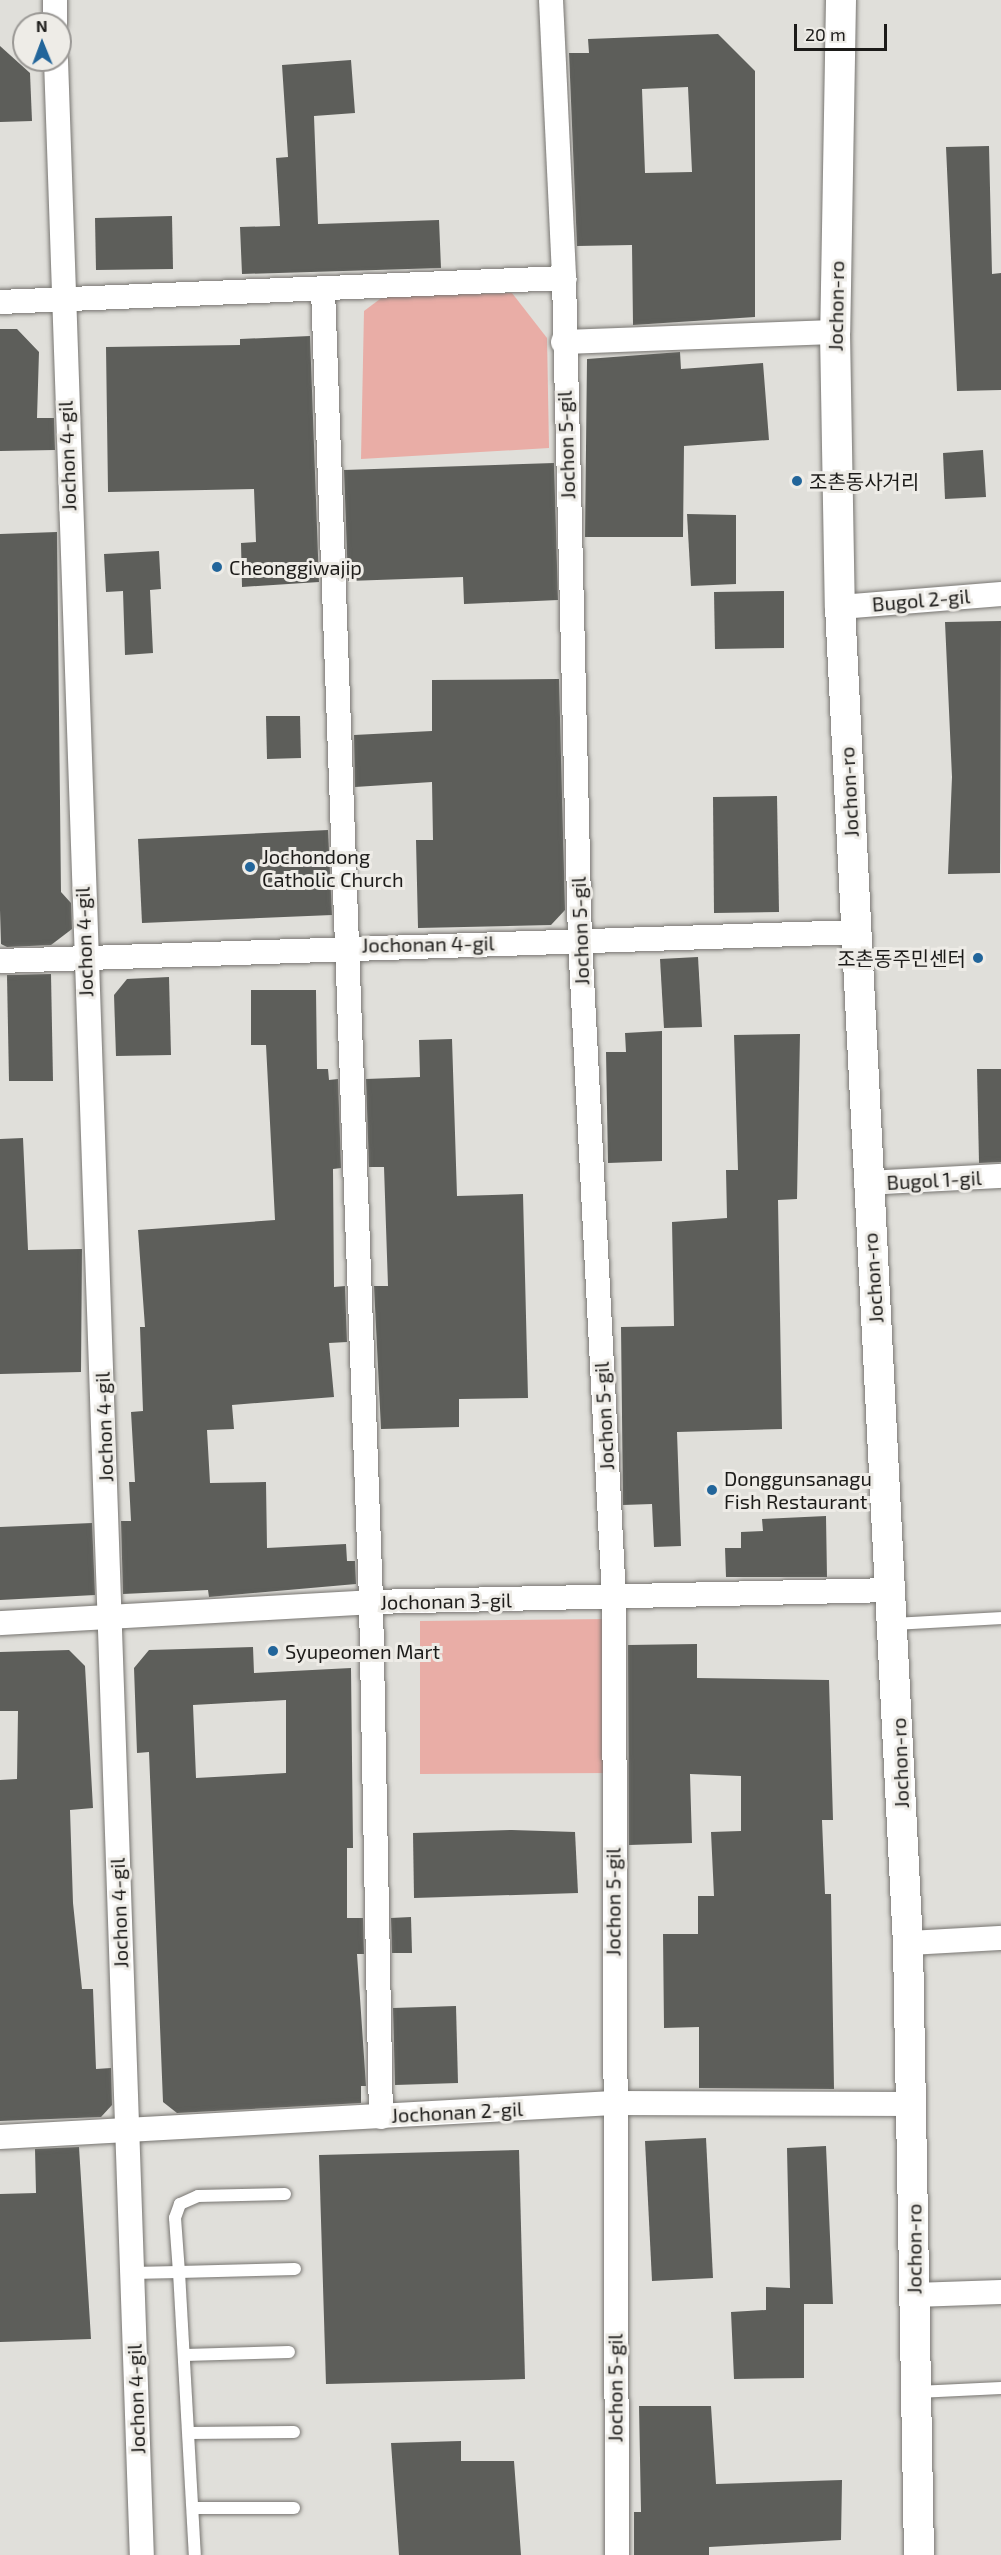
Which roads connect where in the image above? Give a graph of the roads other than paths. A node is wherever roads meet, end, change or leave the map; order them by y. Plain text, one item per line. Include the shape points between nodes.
1 (551, 0) edge
2 (841, 0) edge
3 (56, 72) edge
4 (564, 278) junction
5 (323, 290) junction
6 (62, 300) junction
7 (0, 302) edge
8 (835, 332) junction
9 (563, 342) junction
10 (1001, 594) edge
11 (840, 607) junction
12 (855, 932) junction
13 (580, 940) junction
14 (345, 946) junction
15 (84, 958) junction
16 (0, 961) edge
17 (1001, 1176) edge
18 (867, 1183) junction
19 (893, 1590) junction
20 (614, 1598) junction
21 (371, 1602) junction
22 (1001, 1618) edge
23 (111, 1621) junction
24 (0, 1623) edge
25 (895, 1624) junction
26 (1001, 1938) edge
27 (908, 1943) junction
28 (613, 2103) junction
29 (913, 2104) junction
30 (381, 2117) junction
31 (126, 2132) junction
32 (0, 2137) edge
33 (285, 2194) dead end
34 (295, 2269) dead end
35 (179, 2272) junction
36 (131, 2273) junction
37 (1001, 2292) edge
38 (914, 2295) junction
39 (289, 2352) dead end
40 (185, 2355) junction
41 (1001, 2388) edge
42 (916, 2392) junction
43 (294, 2432) dead end
44 (189, 2433) junction
45 (194, 2508) junction
46 (294, 2508) dead end
47 (142, 2555) edge
48 (195, 2555) edge
49 (617, 2555) edge
50 (919, 2555) edge

1 - 4 street, Jochon 5-gil
2 - 8 street, Jochon-ro
3 - 6 street, Jochon 4-gil
4 - 5 street
4 - 9 street, Jochon 5-gil
5 - 6 street
5 - 14 street
6 - 7 street
6 - 15 street, Jochon 4-gil
8 - 9 street
8 - 11 street, Jochon-ro
9 - 13 street, Jochon 5-gil
10 - 11 street, Bugol 2-gil
11 - 12 street, Jochon-ro
12 - 13 street, Jochonan 4-gil
12 - 18 street, Jochon-ro
13 - 14 street, Jochonan 4-gil
13 - 20 street, Jochon 5-gil
14 - 15 street, Jochonan 4-gil
14 - 21 street
15 - 16 street, Jochonan 4-gil
15 - 23 street, Jochon 4-gil
17 - 18 street, Bugol 1-gil
18 - 19 street, Jochon-ro
19 - 20 street, Jochonan 3-gil
19 - 25 street, Jochon-ro
20 - 21 street, Jochonan 3-gil
20 - 28 street, Jochon 5-gil
21 - 23 street, Jochonan 3-gil
21 - 30 street
22 - 25 lane
23 - 24 street, Jochonan 3-gil
23 - 31 street, Jochon 4-gil
25 - 27 street, Jochon-ro
26 - 27 street
27 - 29 street, Jochon-ro
28 - 29 street, Jochonan 2-gil
28 - 30 street, Jochonan 2-gil
28 - 49 street, Jochon 5-gil
29 - 38 street, Jochon-ro
30 - 31 street, Jochonan 2-gil
31 - 32 street, Jochonan 2-gil
31 - 36 street, Jochon 4-gil
33 - 35 lane via 198,2196 180,2204 175,2218
34 - 35 lane
35 - 36 lane
35 - 40 lane
36 - 47 street, Jochon 4-gil
37 - 38 street
38 - 42 street, Jochon-ro
39 - 40 lane
40 - 44 lane
41 - 42 lane
42 - 50 street, Jochon-ro
43 - 44 lane
44 - 45 lane
45 - 46 lane
45 - 48 lane

